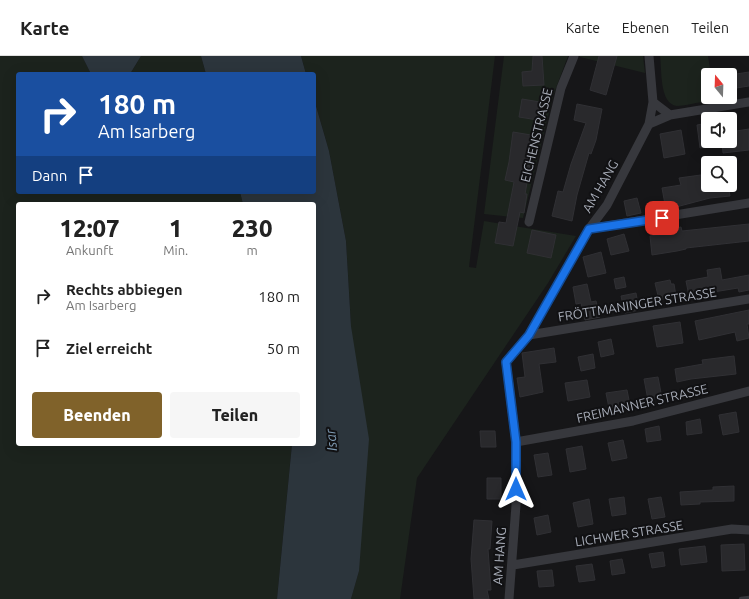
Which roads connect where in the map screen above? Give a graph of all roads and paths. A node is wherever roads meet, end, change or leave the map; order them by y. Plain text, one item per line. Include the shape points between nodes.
1 (574, 56) edge
2 (649, 56) edge
3 (653, 102) junction
4 (749, 102) edge
5 (670, 115) junction
6 (649, 124) junction
7 (749, 203) edge
8 (529, 222) dead end
9 (589, 229) junction
10 (749, 300) edge
11 (529, 335) junction
12 (749, 391) edge
13 (516, 442) junction
14 (749, 530) edge
15 (513, 565) junction
16 (749, 598) edge
17 (509, 599) edge
18 (741, 599) edge

1 - 8 street, EICHENSTRASSE via 561,88
2 - 3 street, AM HANG
3 - 5 street
3 - 6 street, AM HANG
4 - 5 street
5 - 6 street
6 - 9 street, AM HANG via 607,205
7 - 9 street
9 - 11 street, AM HANG
10 - 11 street, FRÖTTMANINGER STRASSE
11 - 13 street, AM HANG via 506,362
12 - 13 street, FREIMANNER STRASSE via 633,421
13 - 15 street, AM HANG
14 - 15 street, LICHWER STRASSE via 732,529
15 - 17 street, AM HANG
16 - 18 lane

